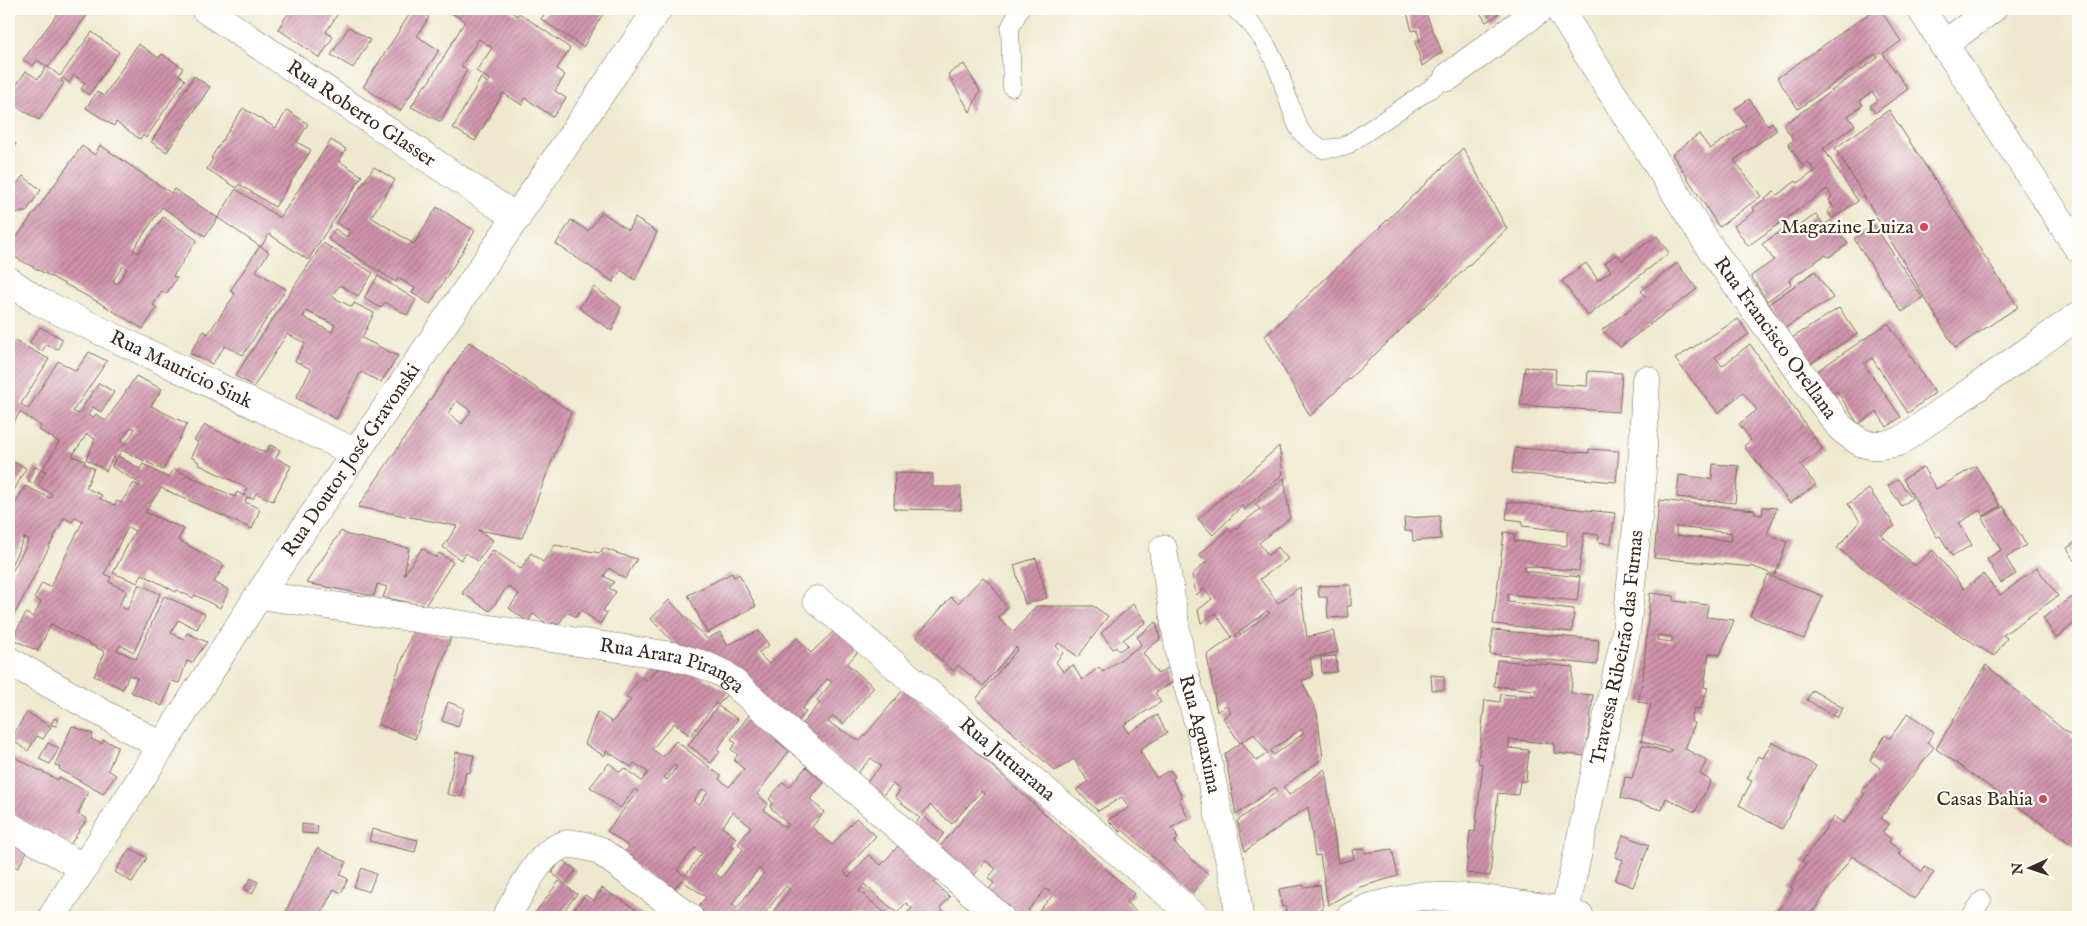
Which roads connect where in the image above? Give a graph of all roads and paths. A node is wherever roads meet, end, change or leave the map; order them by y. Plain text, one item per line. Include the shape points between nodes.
1 (205, 9) edge
2 (658, 9) edge
3 (1020, 9) edge
4 (1235, 9) edge
5 (1540, 9) edge
6 (1559, 9) edge
7 (1920, 9) edge
8 (1992, 9) edge
9 (1943, 45) junction
10 (1448, 77) joint
11 (1012, 86) dead end
12 (517, 218) junction
13 (2078, 248) edge
14 (9, 281) edge
15 (2078, 316) edge
16 (1646, 380) dead end
17 (356, 453) junction
18 (1163, 549) dead end
19 (259, 595) junction
20 (817, 600) dead end
21 (9, 661) edge
22 (161, 746) junction
23 (9, 826) edge
24 (84, 868) junction
25 (1982, 900) dead end
26 (1573, 914) edge
27 (52, 917) edge
28 (506, 917) edge
29 (689, 917) edge
30 (1000, 917) edge
31 (1196, 917) edge
32 (1239, 917) edge
33 (1350, 917) edge
34 (1970, 917) edge

1 - 12 street, Rua Roberto Glasser
2 - 12 street, Rua Doutor José Gravonski
3 - 11 lane via 1010,28
4 - 10 lane via 1265,41 1302,134 1323,149 1344,147
5 - 10 street
6 - 15 street, Rua Francisco Orellana via 1711,249 1840,427 1859,443 1878,446 1899,442
7 - 9 street
8 - 9 street
9 - 13 street
12 - 17 street, Rua Doutor José Gravonski
14 - 17 street, Rua Mauricio Sink via 38,300
16 - 26 street, Travessa Ribeirão das Furnas via 1641,489 1626,632
17 - 19 street, Rua Doutor José Gravonski
18 - 32 street, Rua Aguaxima via 1181,661 1204,743 1236,888
19 - 22 street, Rua Doutor José Gravonski
19 - 30 street, Rua Arara Piranga via 673,656 704,665 724,674 770,713
20 - 31 street, Rua Jutuarana
21 - 22 street
22 - 24 street, Rua Doutor José Gravonski
23 - 24 street
24 - 27 street, Rua Doutor José Gravonski
25 - 34 lane
26 - 33 street via 1478,898 1420,896 1370,907
28 - 29 street via 541,860 565,844 581,844 599,850

